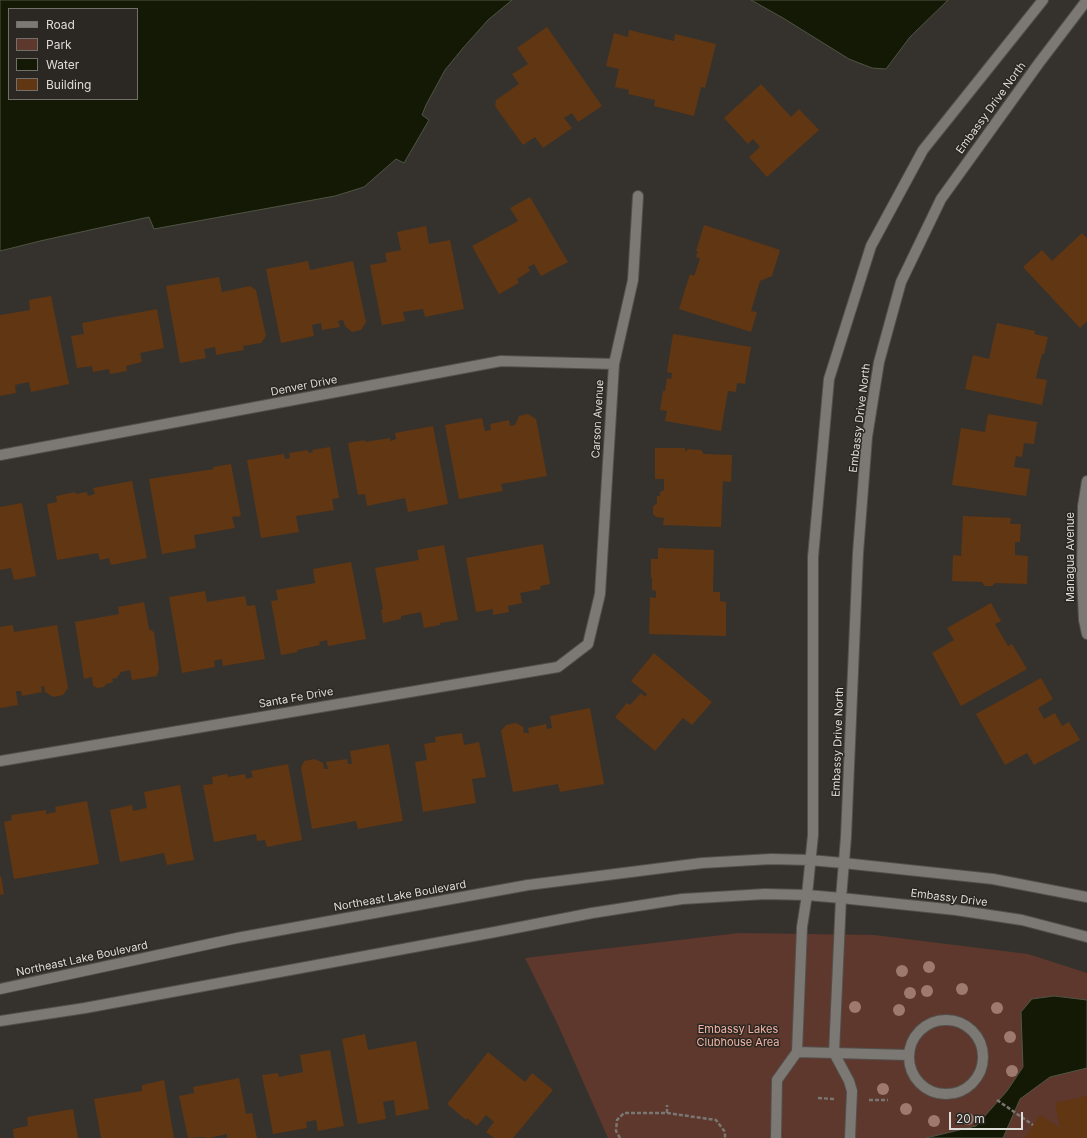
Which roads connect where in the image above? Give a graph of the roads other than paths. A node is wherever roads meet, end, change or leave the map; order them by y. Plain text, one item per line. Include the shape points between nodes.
1 (1043, 0) edge
2 (1087, 0) edge
3 (638, 196) dead end
4 (614, 364) junction
5 (0, 455) edge
6 (1087, 481) edge
7 (1087, 634) edge
8 (588, 644) joint
9 (0, 761) edge
10 (810, 860) junction
11 (843, 863) junction
12 (807, 895) junction
13 (1087, 897) edge
14 (841, 898) junction
15 (1087, 937) edge
16 (0, 989) edge
17 (0, 1021) edge
18 (797, 1052) junction
19 (834, 1053) junction
20 (908, 1055) junction
21 (776, 1138) edge
22 (850, 1138) edge

1 - 10 street, Embassy Drive North via 923,150 871,246 829,379 814,557 813,835
2 - 11 street, Embassy Drive North via 941,199 901,282 879,362 868,437 858,553
3 - 4 street, Carson Avenue via 633,280
4 - 5 street, Denver Drive via 501,361
4 - 8 street, Carson Avenue via 600,594
6 - 7 street, Managua Avenue via 1083,506 1082,575
8 - 9 street, Santa Fe Drive via 558,667
10 - 11 street
10 - 12 street, Embassy Drive North
10 - 16 street, Northeast Lake Boulevard via 771,859 702,863 528,885 237,938
11 - 13 street via 993,879
11 - 14 street, Embassy Drive North
12 - 14 street, Embassy Drive
12 - 17 street via 765,894 682,900 592,913 93,1007
12 - 18 street, Embassy Drive North via 802,927
14 - 15 street, Embassy Drive via 1022,920
14 - 19 street, Embassy Drive North
18 - 19 street
18 - 21 street via 777,1080
19 - 20 street
19 - 22 street via 852,1091
20 - 20 street via 910,1069 917,1082 929,1091 943,1094 958,1093 970,1085 979,1074 983,1060 981,1045 974,1033 962,1024 948,1020 934,1022 921,1029 912,1041

